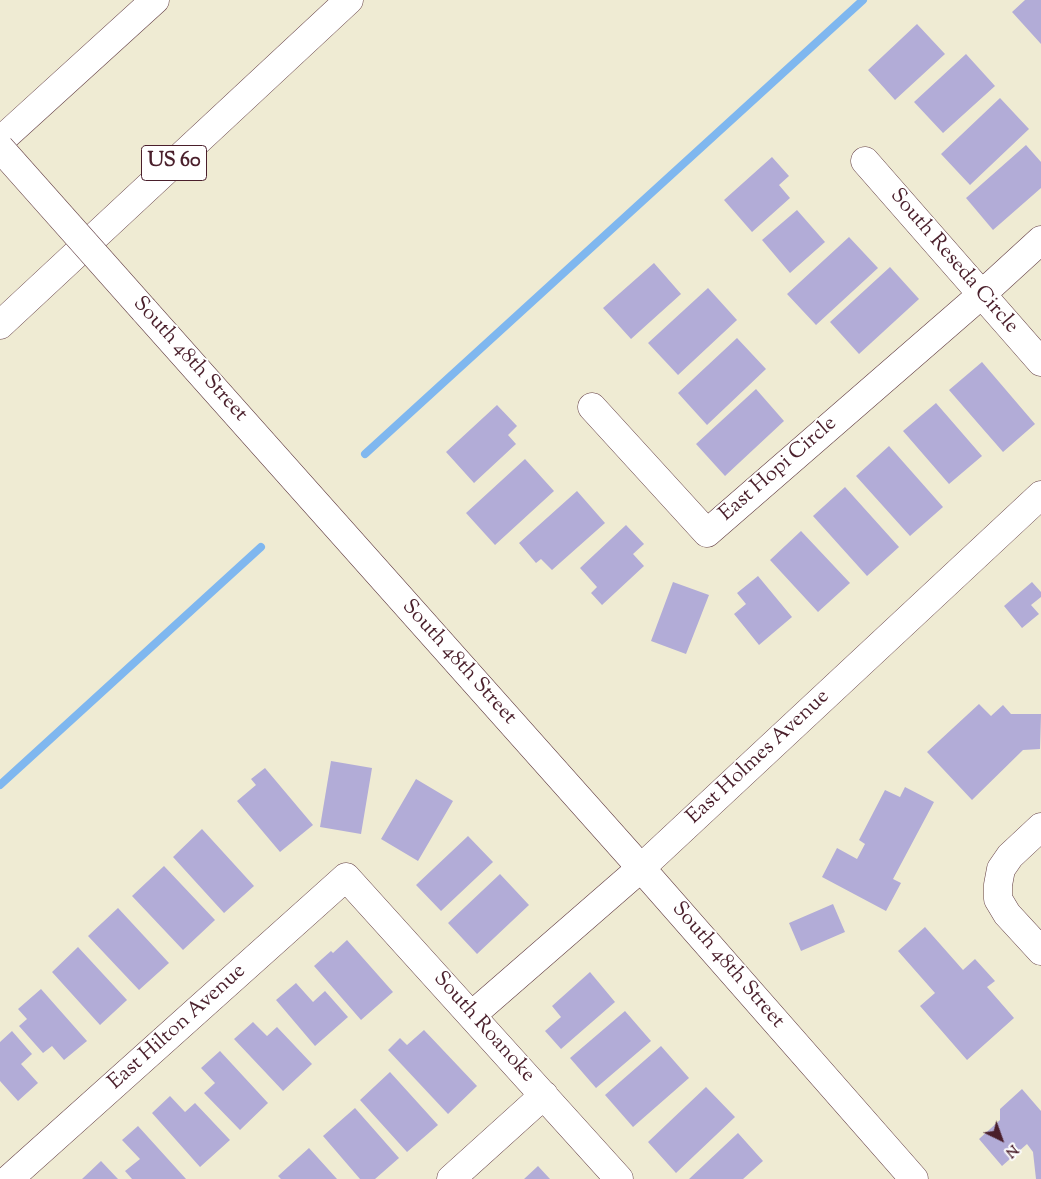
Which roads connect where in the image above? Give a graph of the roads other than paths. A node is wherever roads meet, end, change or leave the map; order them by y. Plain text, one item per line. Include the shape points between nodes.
1 (155, 0) edge
2 (349, 0) edge
3 (0, 141) edge
4 (0, 148) edge
5 (865, 161) dead end
6 (1041, 240) edge
7 (981, 295) junction
8 (0, 325) edge
9 (1041, 362) edge
10 (592, 407) dead end
11 (1041, 495) edge
12 (1041, 827) edge
13 (641, 868) junction
14 (346, 877) joint
15 (1041, 951) edge
16 (472, 1015) junction
17 (544, 1095) junction
18 (10, 1179) edge
19 (451, 1179) edge
20 (619, 1179) edge
21 (914, 1179) edge

1 - 3 main road
2 - 8 main road, US 60
4 - 13 main road, South 48th Street, bridge
5 - 7 main road, South Reseda Circle
6 - 7 main road
7 - 9 main road, South Reseda Circle
7 - 10 main road, East Hopi Circle via 707,534
11 - 13 main road, East Holmes Avenue
12 - 15 main road via 1010,856 1001,869 998,885 998,899 1007,914
13 - 16 main road, East Holmes Avenue
13 - 21 main road, South 48th Street
14 - 16 main road, South Roanoke
14 - 18 main road, East Hilton Avenue
16 - 17 main road, South Roanoke
17 - 19 main road
17 - 20 main road, South Roanoke

